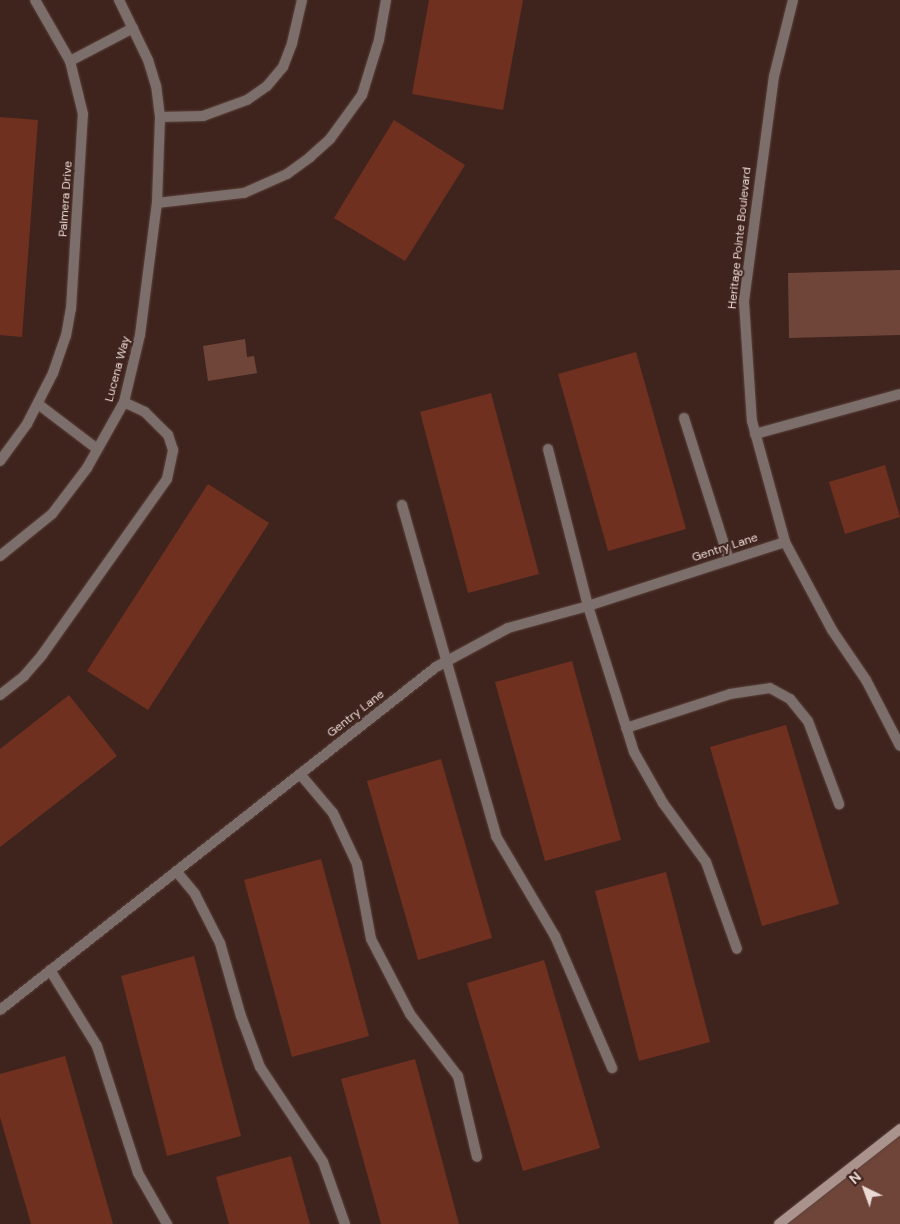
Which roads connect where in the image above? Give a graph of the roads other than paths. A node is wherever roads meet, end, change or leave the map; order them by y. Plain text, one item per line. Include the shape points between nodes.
1 (35, 0) edge
2 (119, 0) edge
3 (302, 0) edge
4 (386, 0) edge
5 (793, 0) edge
6 (133, 28) junction
7 (70, 61) junction
8 (160, 117) junction
9 (157, 204) junction
10 (900, 394) edge
11 (124, 402) junction
12 (38, 404) junction
13 (684, 418) dead end
14 (755, 434) junction
15 (97, 449) junction
16 (548, 449) dead end
17 (0, 461) edge
18 (402, 505) dead end
19 (785, 542) junction
20 (0, 556) edge
21 (730, 560) junction
22 (588, 606) junction
23 (447, 661) junction
24 (0, 695) edge
25 (626, 728) junction
26 (900, 746) edge
27 (300, 774) junction
28 (839, 804) dead end
29 (176, 871) junction
30 (737, 949) dead end
31 (50, 970) junction
32 (0, 1010) edge
33 (612, 1068) dead end
34 (900, 1129) edge
35 (477, 1158) dead end
36 (167, 1224) edge
37 (345, 1224) edge
38 (779, 1224) edge

1 - 7 street, Palmera Drive
2 - 6 street
3 - 8 street via 283,67 267,86 247,100 203,116
4 - 9 street via 380,40 362,95 347,119 317,151 287,174 244,193
5 - 14 street, Heritage Pointe Boulevard via 774,76 744,302 746,362
6 - 7 street
6 - 8 street via 156,86
7 - 12 street, Palmera Drive via 83,114 71,309 66,336
8 - 9 street
9 - 11 street, Lucena Way via 140,335
10 - 14 street
11 - 15 street, Lucena Way
11 - 24 street via 145,412 168,435 173,450 167,479 42,655 24,676
12 - 15 street
12 - 17 street, Palmera Drive
13 - 21 street
14 - 19 street, Heritage Pointe Boulevard
15 - 20 street, Lucena Way via 71,492 52,514
16 - 22 street
18 - 23 street
19 - 21 street, Gentry Lane
19 - 26 street, Heritage Pointe Boulevard via 832,630 866,680
21 - 22 street, Gentry Lane
22 - 23 street, Gentry Lane via 508,628
22 - 25 street
23 - 27 street, Gentry Lane
23 - 33 street via 496,836 555,936
25 - 28 street via 730,694 770,688 790,699 808,721
25 - 30 street via 634,752 663,804 706,862
27 - 29 street, Gentry Lane
27 - 35 street via 333,813 357,864 371,939 410,1014 458,1076
29 - 31 street, Gentry Lane
29 - 37 street via 195,894 220,943 260,1067 322,1162
31 - 32 street, Gentry Lane
31 - 36 street via 97,1046 138,1173
34 - 38 main road

